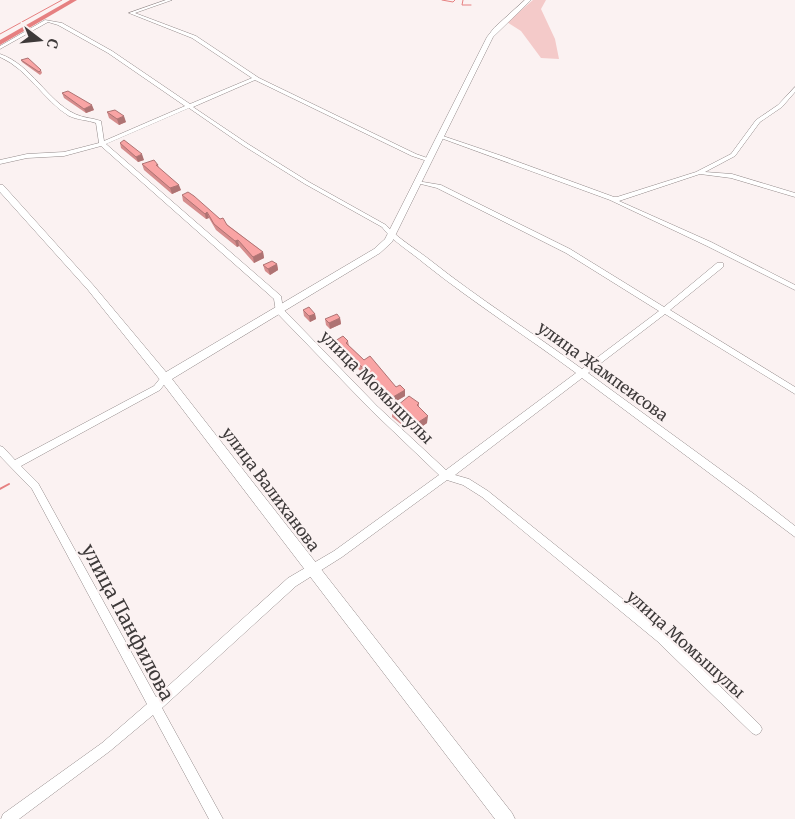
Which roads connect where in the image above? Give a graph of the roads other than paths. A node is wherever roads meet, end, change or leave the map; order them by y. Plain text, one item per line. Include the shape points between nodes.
1 (170, 0) edge
2 (528, 0) edge
3 (0, 48) edge
4 (0, 55) edge
5 (255, 78) junction
6 (795, 90) edge
7 (190, 106) junction
8 (441, 137) junction
9 (102, 144) junction
10 (430, 160) junction
11 (0, 162) edge
12 (698, 173) junction
13 (419, 182) junction
14 (0, 187) edge
15 (795, 195) edge
16 (613, 200) junction
17 (392, 236) junction
18 (720, 264) dead end
19 (795, 288) edge
20 (279, 310) junction
21 (664, 311) junction
22 (582, 372) junction
23 (165, 378) junction
24 (795, 391) edge
25 (0, 450) edge
26 (14, 465) junction
27 (446, 476) junction
28 (795, 532) edge
29 (312, 569) junction
30 (154, 707) junction
31 (756, 729) dead end
32 (8, 819) edge
33 (216, 819) edge
34 (506, 819) edge

1 - 5 street via 131,13 194,37
2 - 8 street via 490,37
3 - 7 street, улица Жампеисова via 48,21 60,24 110,52
4 - 9 street via 10,60 74,116 99,122
5 - 7 street
5 - 10 street
6 - 12 street via 780,106 758,121 738,150
7 - 9 street
7 - 17 street, улица Жампеисова via 307,183 384,226
8 - 10 street
8 - 16 street
9 - 11 street via 64,154
9 - 20 street, улица Момышулы via 278,298
10 - 13 street
12 - 15 street via 732,176
12 - 16 street
13 - 17 street
13 - 21 street via 439,186 568,251
14 - 23 street, улица Валиханова via 91,288
16 - 19 street via 710,244
17 - 20 street via 377,251
17 - 22 street, улица Жампеисова via 463,290
18 - 21 street
20 - 23 street
20 - 27 street, улица Момышулы via 374,408
21 - 22 street
21 - 24 street
22 - 27 street
22 - 28 street, улица Жампеисова
23 - 26 street via 157,388
23 - 29 street, улица Валиханова
25 - 26 street, улица Панфилова
26 - 30 street, улица Панфилова via 35,486
27 - 29 street via 338,554
27 - 31 street, улица Момышулы via 466,482 485,494 661,637
29 - 30 street via 282,590
29 - 34 street, улица Валиханова
30 - 32 street via 106,747
30 - 33 street, улица Панфилова

